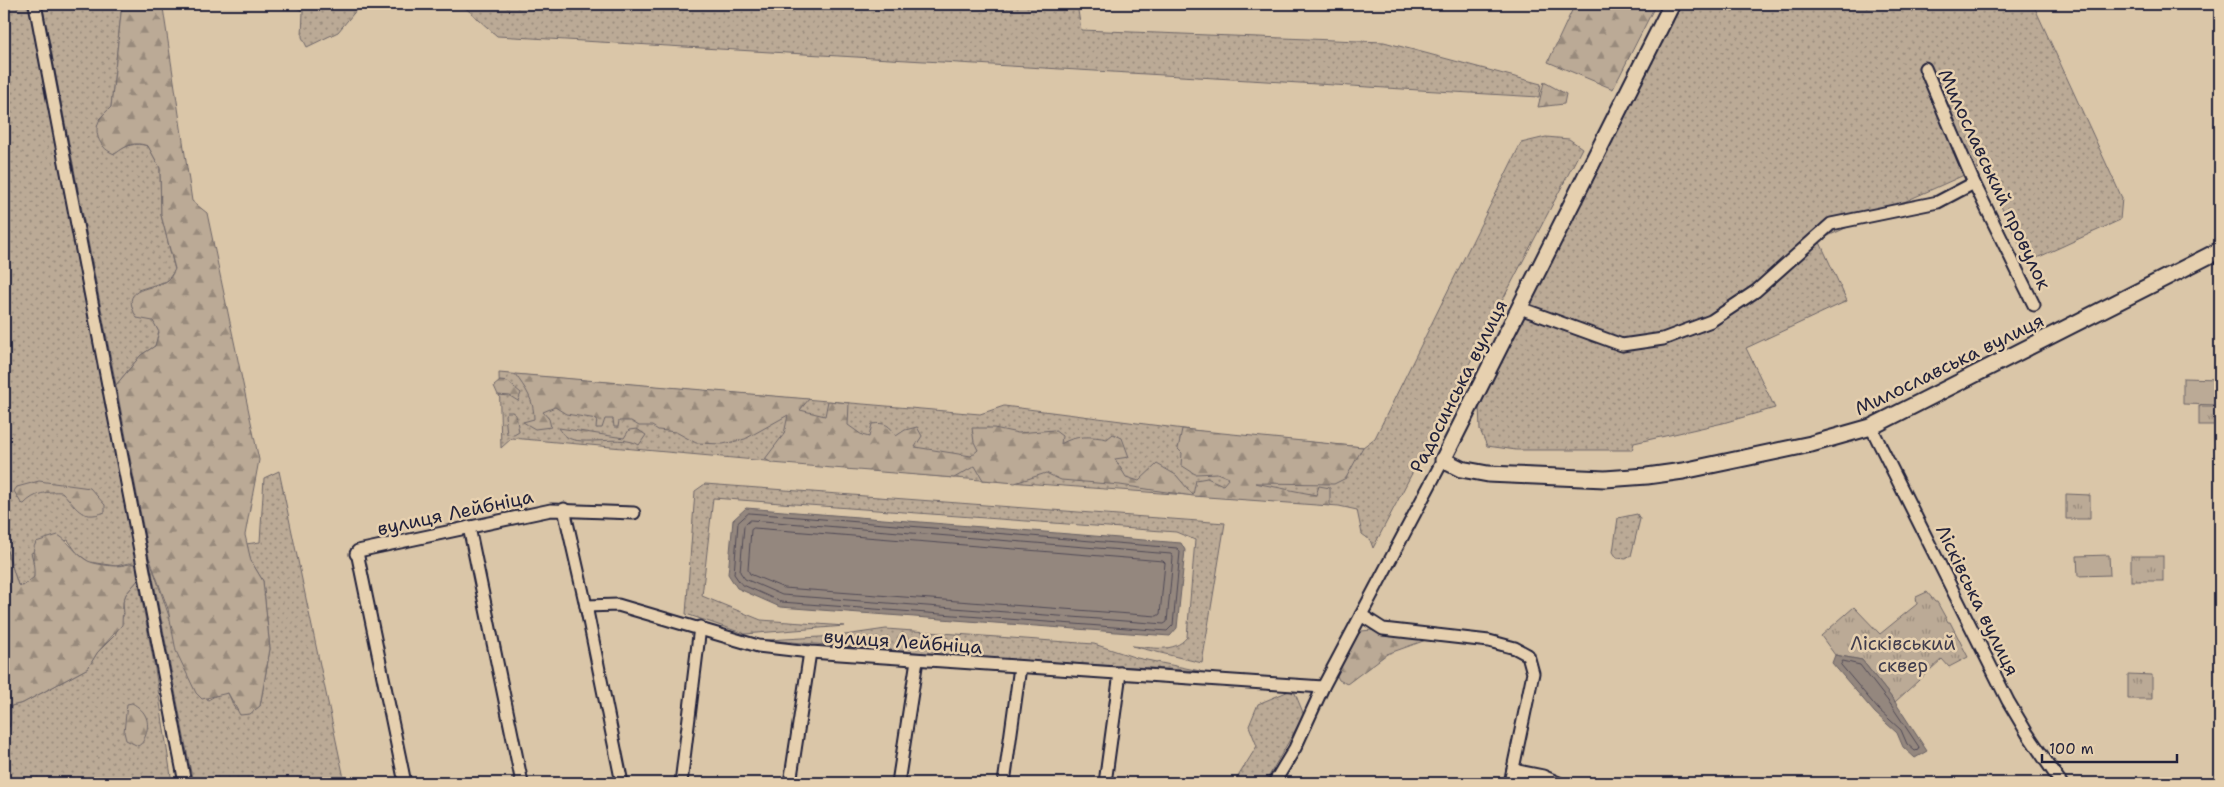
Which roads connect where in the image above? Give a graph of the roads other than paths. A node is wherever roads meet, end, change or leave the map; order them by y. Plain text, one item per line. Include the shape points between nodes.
1 (35, 4) edge
2 (1672, 4) edge
3 (1925, 68) dead end
4 (1974, 183) junction
5 (2220, 250) edge
6 (2034, 305) dead end
7 (1520, 308) junction
8 (1871, 427) junction
9 (1443, 460) junction
10 (564, 509) junction
11 (634, 513) dead end
12 (469, 527) junction
13 (586, 606) junction
14 (1361, 614) junction
15 (700, 628) junction
16 (810, 652) junction
17 (917, 660) junction
18 (1020, 667) junction
19 (1120, 673) junction
20 (1323, 688) junction
21 (1513, 770) junction
22 (185, 783) edge
23 (404, 783) edge
24 (522, 783) edge
25 (622, 783) edge
26 (681, 783) edge
27 (790, 783) edge
28 (898, 783) edge
29 (1004, 783) edge
30 (1104, 783) edge
31 (1274, 783) edge
32 (1510, 783) edge
33 (1559, 783) edge
34 (2061, 783) edge

1 - 22 street via 132,521
2 - 7 main road, Радосинська вулиця
3 - 4 street, Милославський провулок
4 - 6 street, Милославський провулок
4 - 7 street via 1938,202 1831,224 1756,291 1711,321 1663,339 1622,345
5 - 8 main road, Милославська вулиця
7 - 9 main road, Радосинська вулиця
8 - 9 main road, Милославська вулиця via 1752,458 1647,476 1604,479 1488,474 1461,469
8 - 34 street, Лісківська вулиця via 2008,701
9 - 14 street, Радосинська вулиця
10 - 11 street, вулиця Лейбніца
10 - 12 street, вулиця Лейбніца
10 - 13 street
12 - 23 street, вулиця Лейбніца via 356,554
12 - 24 street
13 - 15 street, вулиця Лейбніца via 618,605
13 - 25 street
14 - 20 street, Радосинська вулиця
14 - 21 street via 1382,629 1489,641 1528,655 1533,673
15 - 16 street, вулиця Лейбніца via 758,646
15 - 26 street
16 - 17 street, вулиця Лейбніца
16 - 27 street
17 - 18 street, вулиця Лейбніца
17 - 28 street
18 - 19 street, вулиця Лейбніца
18 - 29 street
19 - 20 street, вулиця Лейбніца
19 - 30 street
20 - 31 street, Радосинська вулиця via 1296,748
21 - 32 street
21 - 33 street

